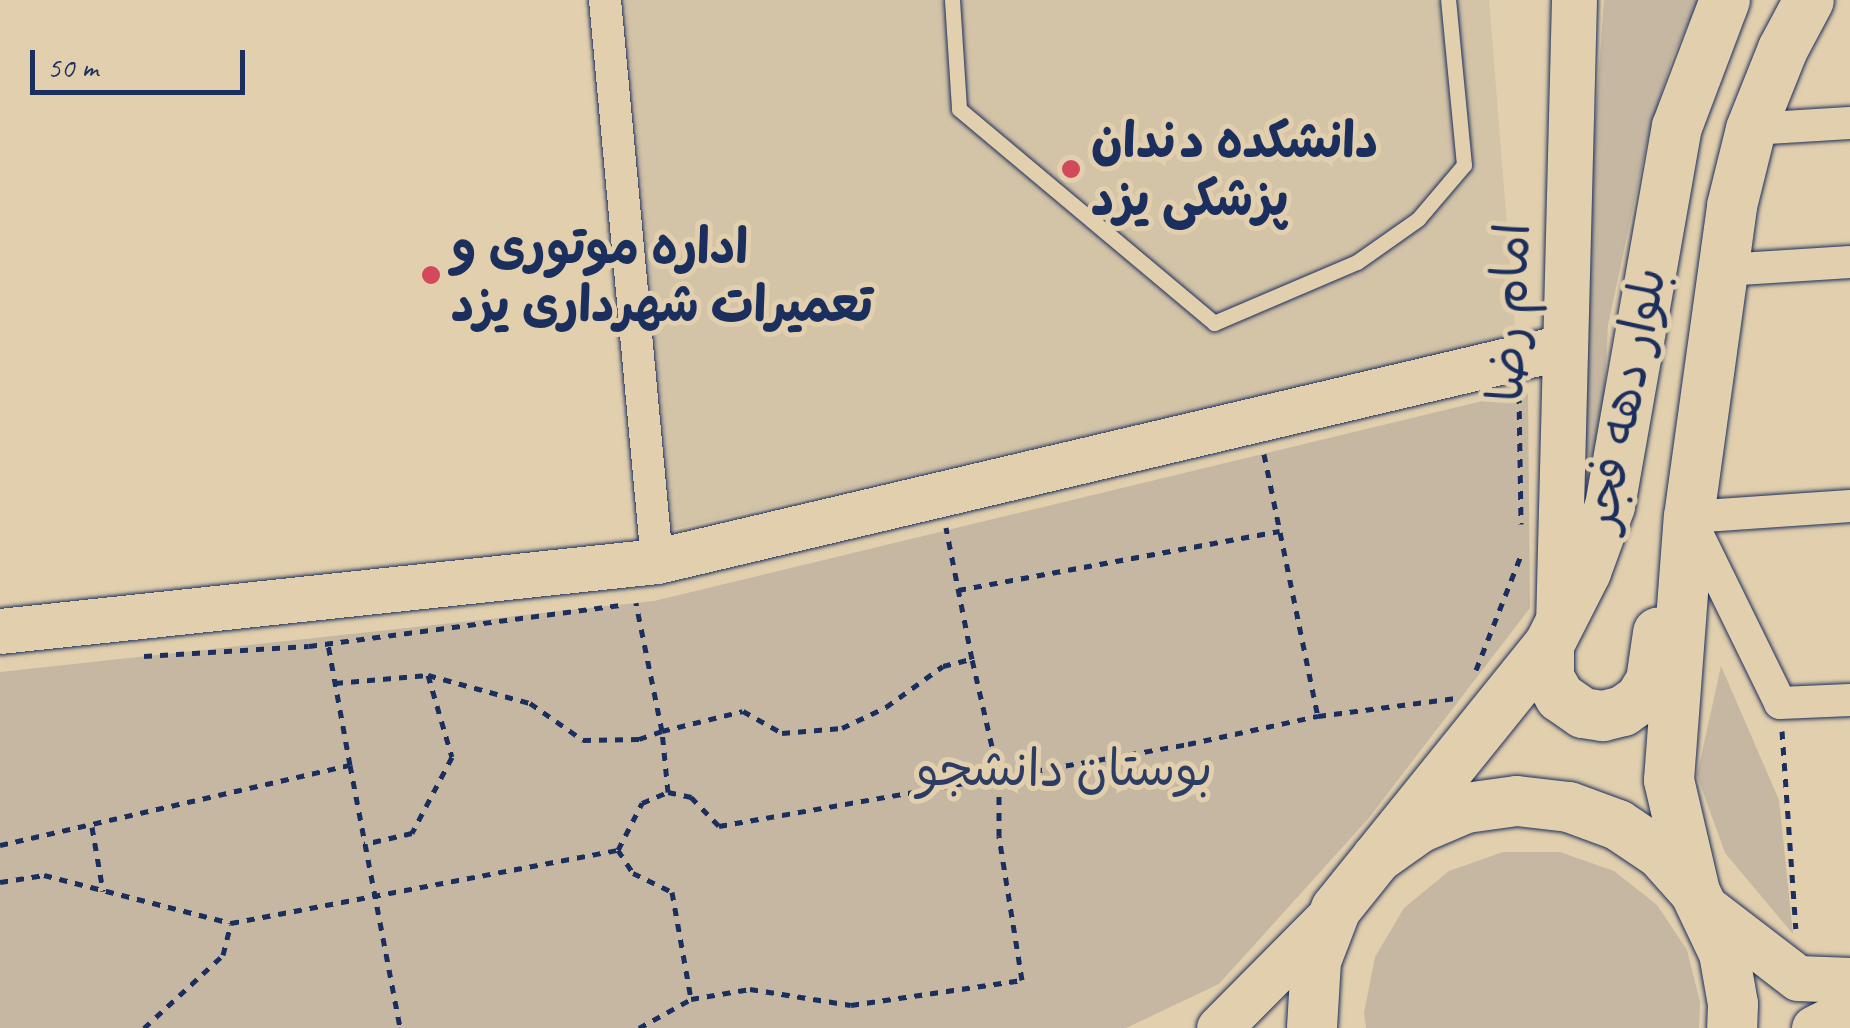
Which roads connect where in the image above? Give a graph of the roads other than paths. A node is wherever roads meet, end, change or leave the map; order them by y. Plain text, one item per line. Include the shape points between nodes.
1 (604, 0) edge
2 (952, 0) edge
3 (1448, 0) edge
4 (1574, 0) edge
5 (1725, 0) edge
6 (1809, 0) edge
7 (1850, 122) edge
8 (1751, 128) junction
9 (1850, 262) edge
10 (1724, 270) junction
11 (1563, 347) junction
12 (1850, 506) edge
13 (1689, 517) junction
14 (657, 562) junction
15 (0, 631) edge
16 (1553, 636) junction
17 (1850, 700) edge
18 (1376, 858) junction
19 (1699, 899) junction
20 (1336, 910) junction
21 (1850, 980) edge
22 (1850, 1010) edge
23 (1220, 1028) edge
24 (1312, 1028) edge
25 (1732, 1028) edge
26 (1814, 1028) edge

1 - 14 street
2 - 3 lane via 960,109 1214,323 1357,262 1418,219 1464,166
4 - 11 street, امام رضا
5 - 16 main road, بلوار دهه فجر via 1677,127 1610,506
6 - 8 main road, بلوار دهه فجر
7 - 8 street
8 - 10 main road, بلوار دهه فجر
9 - 10 street
10 - 13 main road, بلوار دهه فجر
11 - 14 street
11 - 16 street, امام رضا
12 - 13 street
13 - 16 main road via 1662,606 1651,681 1640,699 1602,716 1572,708 1549,678
13 - 17 street via 1780,703
13 - 19 main road, بلوار دهه فجر via 1670,780
14 - 15 street
16 - 18 main road, بلوار دهه فجر
18 - 19 main road via 1418,828 1466,808 1518,801 1569,806 1618,825 1661,854
18 - 20 main road, بلوار دهه فجر
19 - 21 street via 1798,978
19 - 25 main road via 1724,953
20 - 23 street
20 - 24 main road, بلوار دهه فجر via 1316,961
22 - 26 street

